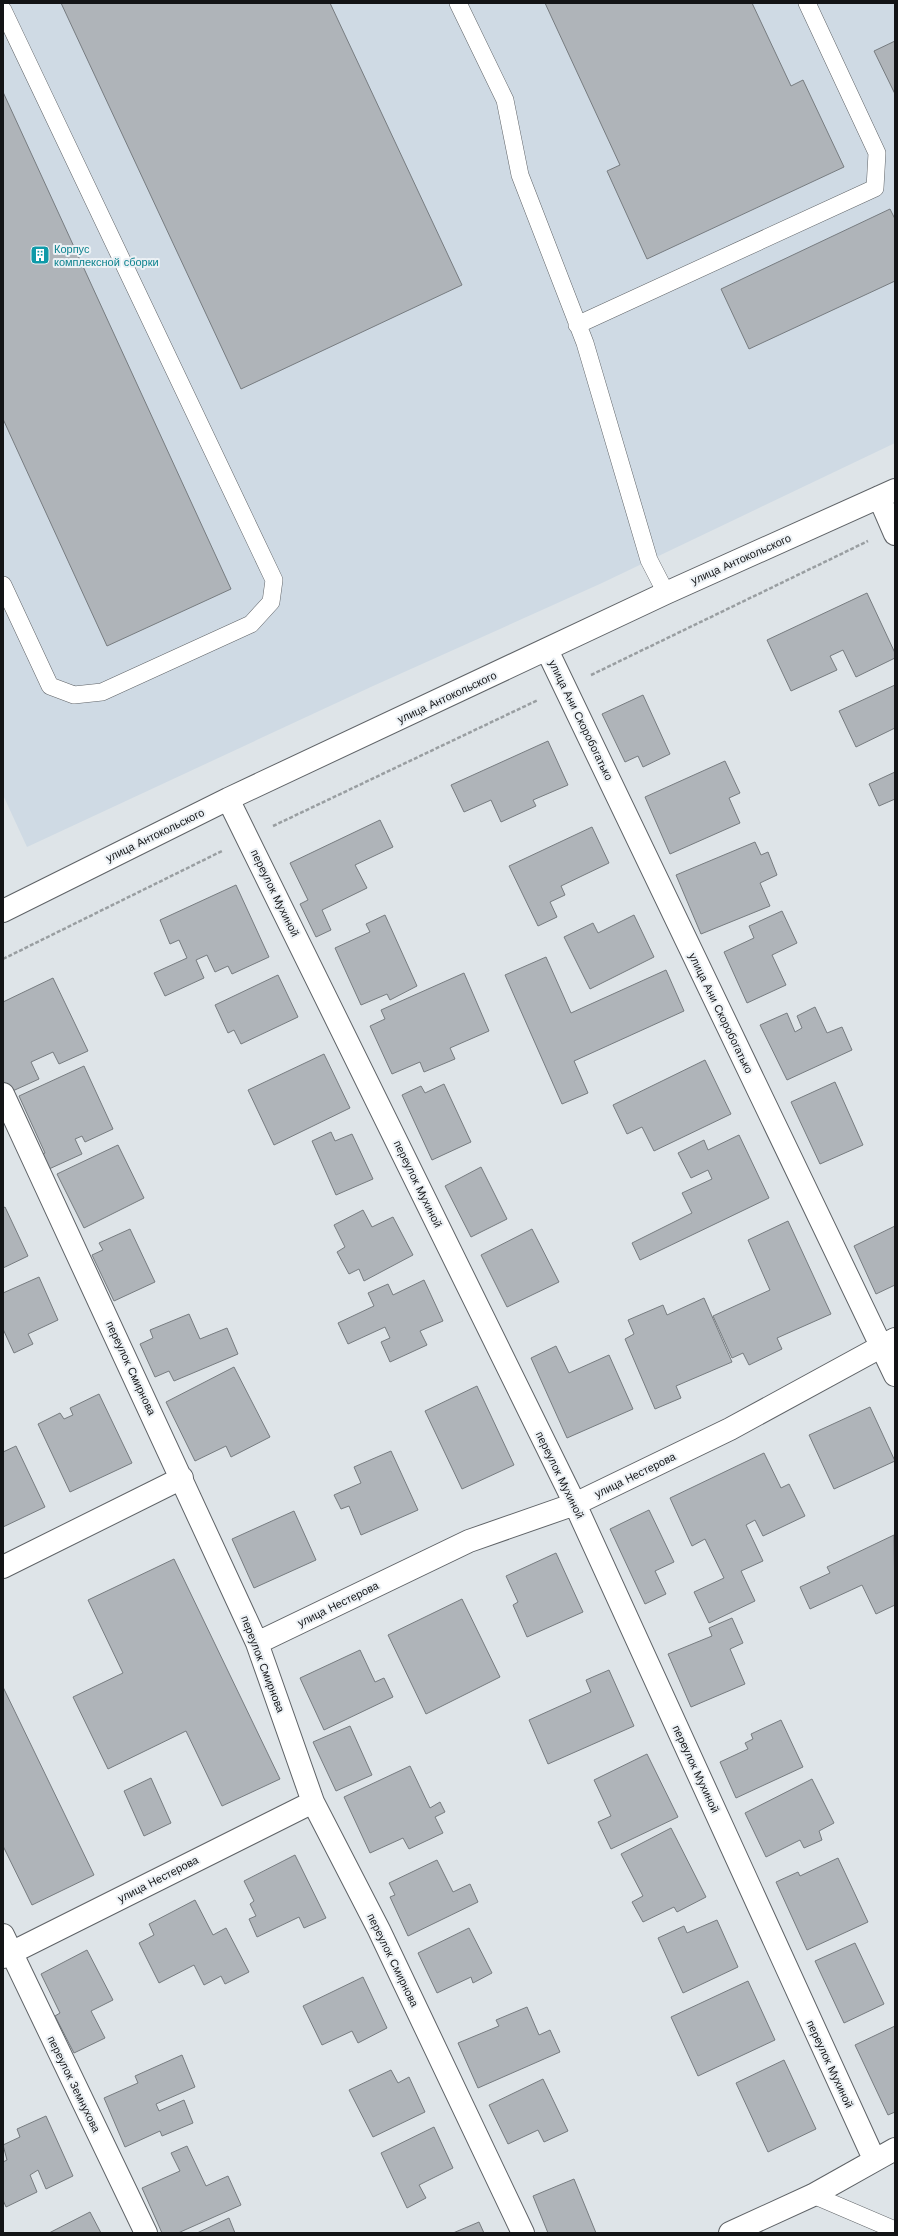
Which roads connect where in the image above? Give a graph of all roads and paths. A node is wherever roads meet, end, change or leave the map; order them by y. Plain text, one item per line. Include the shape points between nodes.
1 (458, 3) edge
2 (807, 3) edge
3 (3, 10) edge
4 (577, 325) junction
5 (887, 494) edge
6 (894, 532) edge
7 (3, 585) edge
8 (666, 593) junction
9 (547, 650) junction
10 (565, 687) junction
11 (228, 799) junction
12 (248, 838) junction
13 (3, 911) edge
14 (3, 959) edge
15 (3, 1094) edge
16 (888, 1342) edge
17 (895, 1375) edge
18 (182, 1478) junction
19 (575, 1504) junction
20 (3, 1567) edge
21 (257, 1642) junction
22 (313, 1802) junction
23 (6, 1948) edge
24 (895, 2150) edge
25 (874, 2159) junction
26 (812, 2195) junction
27 (895, 2230) edge
28 (146, 2233) edge
29 (523, 2233) edge
30 (730, 2233) edge

1 - 4 lane via 505,100 520,175
2 - 4 lane via 877,153 875,188
3 - 7 lane via 274,580 271,602 251,624 102,692 74,695 50,686
4 - 8 lane via 585,343 649,560
5 - 6 street
5 - 8 street, улица Антокольского
6 - 10 path
8 - 9 street, улица Антокольского
9 - 10 street, улица Ани Скоробогатько
9 - 11 street, улица Антокольского
10 - 12 path
10 - 16 street, улица Ани Скоробогатько
11 - 12 street, переулок Мухиной
11 - 13 street, улица Антокольского
12 - 14 path
12 - 19 street, переулок Мухиной
15 - 18 street, переулок Смирнова
16 - 17 street, улица Ани Скоробогатько
16 - 19 street, улица Нестерова via 730,1429
18 - 20 street
18 - 21 street, переулок Смирнова
19 - 21 street, улица Нестерова via 469,1541
19 - 25 street, переулок Мухиной
21 - 22 street, переулок Смирнова
22 - 23 street, улица Нестерова
22 - 29 street, переулок Смирнова via 379,1930
23 - 28 street, переулок Земнухова
24 - 25 street
25 - 26 street
26 - 27 lane
26 - 30 street

